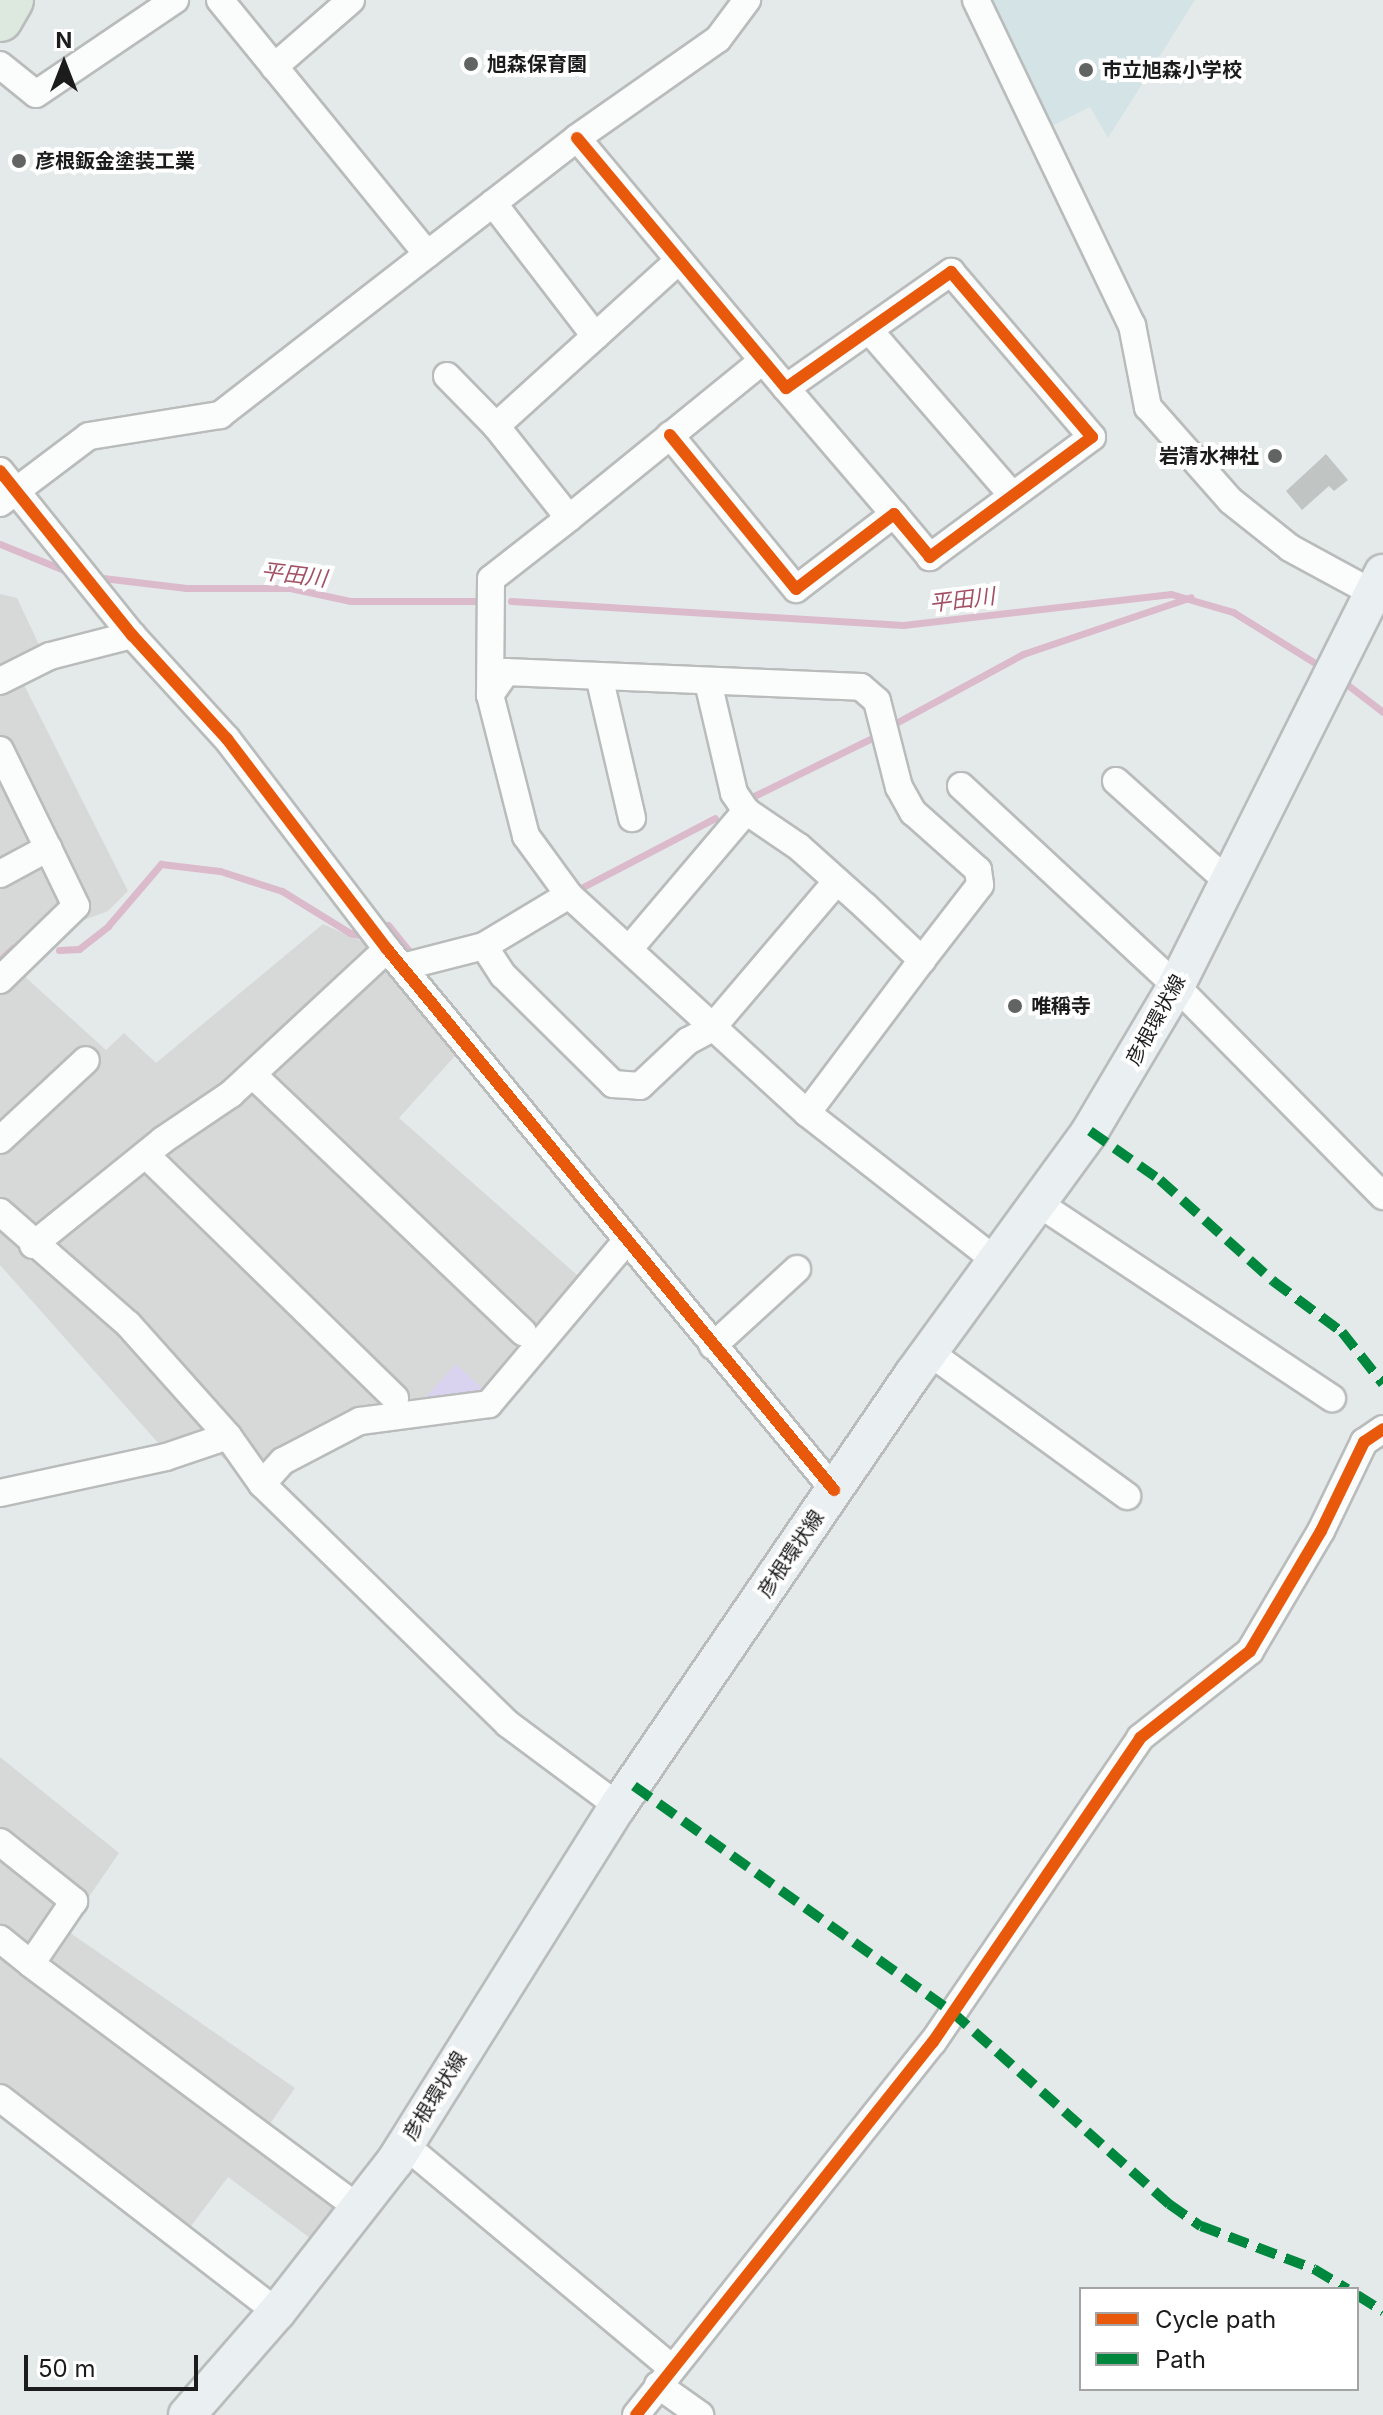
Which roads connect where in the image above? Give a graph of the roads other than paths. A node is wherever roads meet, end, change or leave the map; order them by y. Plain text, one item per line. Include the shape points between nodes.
1 (11, 0) edge
2 (175, 0) edge
3 (220, 0) edge
4 (351, 0) edge
5 (747, 0) edge
6 (976, 0) edge
7 (0, 19) edge
8 (0, 65) edge
9 (274, 67) junction
10 (577, 138) junction
11 (493, 203) junction
12 (427, 254) junction
13 (676, 263) junction
14 (869, 330) junction
15 (595, 336) junction
16 (760, 363) junction
17 (447, 376) dead end
18 (786, 388) junction
19 (496, 426) junction
20 (670, 435) junction
21 (0, 471) edge
22 (1012, 495) junction
23 (7, 498) edge
24 (894, 514) junction
25 (569, 518) junction
26 (1378, 583) edge
27 (132, 635) junction
28 (599, 676) junction
29 (0, 681) edge
30 (708, 682) junction
31 (490, 695) junction
32 (0, 752) edge
33 (1116, 781) dead end
34 (961, 786) dead end
35 (746, 811) junction
36 (632, 818) dead end
37 (48, 848) junction
38 (0, 874) edge
39 (837, 881) junction
40 (1227, 881) junction
41 (569, 895) junction
42 (484, 946) junction
43 (630, 948) junction
44 (396, 957) junction
45 (922, 960) junction
46 (0, 980) edge
47 (1176, 986) junction
48 (711, 1029) junction
49 (86, 1060) dead end
50 (253, 1075) junction
51 (807, 1113) junction
52 (0, 1140) edge
53 (146, 1155) junction
54 (1383, 1196) edge
55 (1038, 1203) junction
56 (0, 1212) edge
57 (627, 1240) junction
58 (33, 1245) junction
59 (995, 1260) junction
60 (797, 1269) dead end
61 (523, 1332) dead end
62 (713, 1346) junction
63 (929, 1352) junction
64 (395, 1398) dead end
65 (1332, 1398) dead end
66 (1383, 1429) edge
67 (228, 1436) junction
68 (262, 1484) junction
69 (834, 1490) junction
70 (0, 1493) edge
71 (1127, 1496) dead end
72 (618, 1806) junction
73 (0, 1842) edge
74 (0, 1939) edge
75 (31, 1964) junction
76 (0, 2098) edge
77 (405, 2145) junction
78 (360, 2209) junction
79 (277, 2312) junction
80 (665, 2376) junction
81 (187, 2415) edge
82 (636, 2415) edge
83 (700, 2415) edge

1 - 7 highway
2 - 8 street via 36,94
3 - 9 street
4 - 9 street
5 - 10 street via 718,39
6 - 26 street via 1132,325 1148,407 1231,501 1290,548
9 - 12 street
10 - 11 street
10 - 13 street
11 - 12 street
11 - 15 street
12 - 23 street via 220,415 89,436
13 - 15 street
13 - 16 street
14 - 18 street
14 - 22 street
14 - 22 street via 951,272 1092,437
15 - 19 street
16 - 18 street
16 - 20 street
17 - 19 street
18 - 24 street
19 - 25 street
20 - 24 street via 796,589
20 - 25 street
21 - 23 street
22 - 24 street via 930,557
23 - 27 street
25 - 31 street via 491,579
26 - 40 main road, 彦根環状線
27 - 29 street via 50,656
27 - 44 street via 227,739
28 - 30 street
28 - 31 street via 513,671 500,677
28 - 36 street
30 - 35 street via 734,793
30 - 45 street via 861,687 877,701 899,787 913,812 978,870 980,885
31 - 41 street via 526,836
32 - 37 street
33 - 40 street
34 - 47 street
35 - 39 street
35 - 43 street
37 - 38 street
37 - 46 street via 76,906
39 - 45 street
39 - 48 street
40 - 47 main road, 彦根環状線
41 - 42 street
41 - 43 street
42 - 44 street
42 - 48 street via 503,975 613,1084 640,1086 688,1041
43 - 48 street
44 - 50 street
44 - 57 street
45 - 51 street
47 - 54 street
47 - 55 main road, 彦根環状線 via 1090,1131
48 - 51 street
49 - 52 street
50 - 53 street
50 - 61 street
51 - 59 street
53 - 58 street
53 - 64 street
55 - 59 main road, 彦根環状線
55 - 65 street
56 - 58 street
57 - 62 street
57 - 68 street via 489,1404 360,1421 283,1461
58 - 67 street via 128,1324
59 - 63 main road, 彦根環状線
60 - 62 street
62 - 69 street
63 - 69 main road, 彦根環状線
63 - 71 street
66 - 80 street via 1364,1442 1321,1531 1250,1651 1140,1738 933,2042
67 - 68 street
67 - 70 street via 166,1457
68 - 72 street via 508,1724
69 - 72 main road, 彦根環状線
72 - 77 main road, 彦根環状線
73 - 75 street via 74,1901
74 - 75 street
75 - 78 street
76 - 79 street
77 - 78 main road, 彦根環状線
77 - 80 street
78 - 79 main road, 彦根環状線
79 - 81 main road, 彦根環状線
80 - 82 street
80 - 83 street

